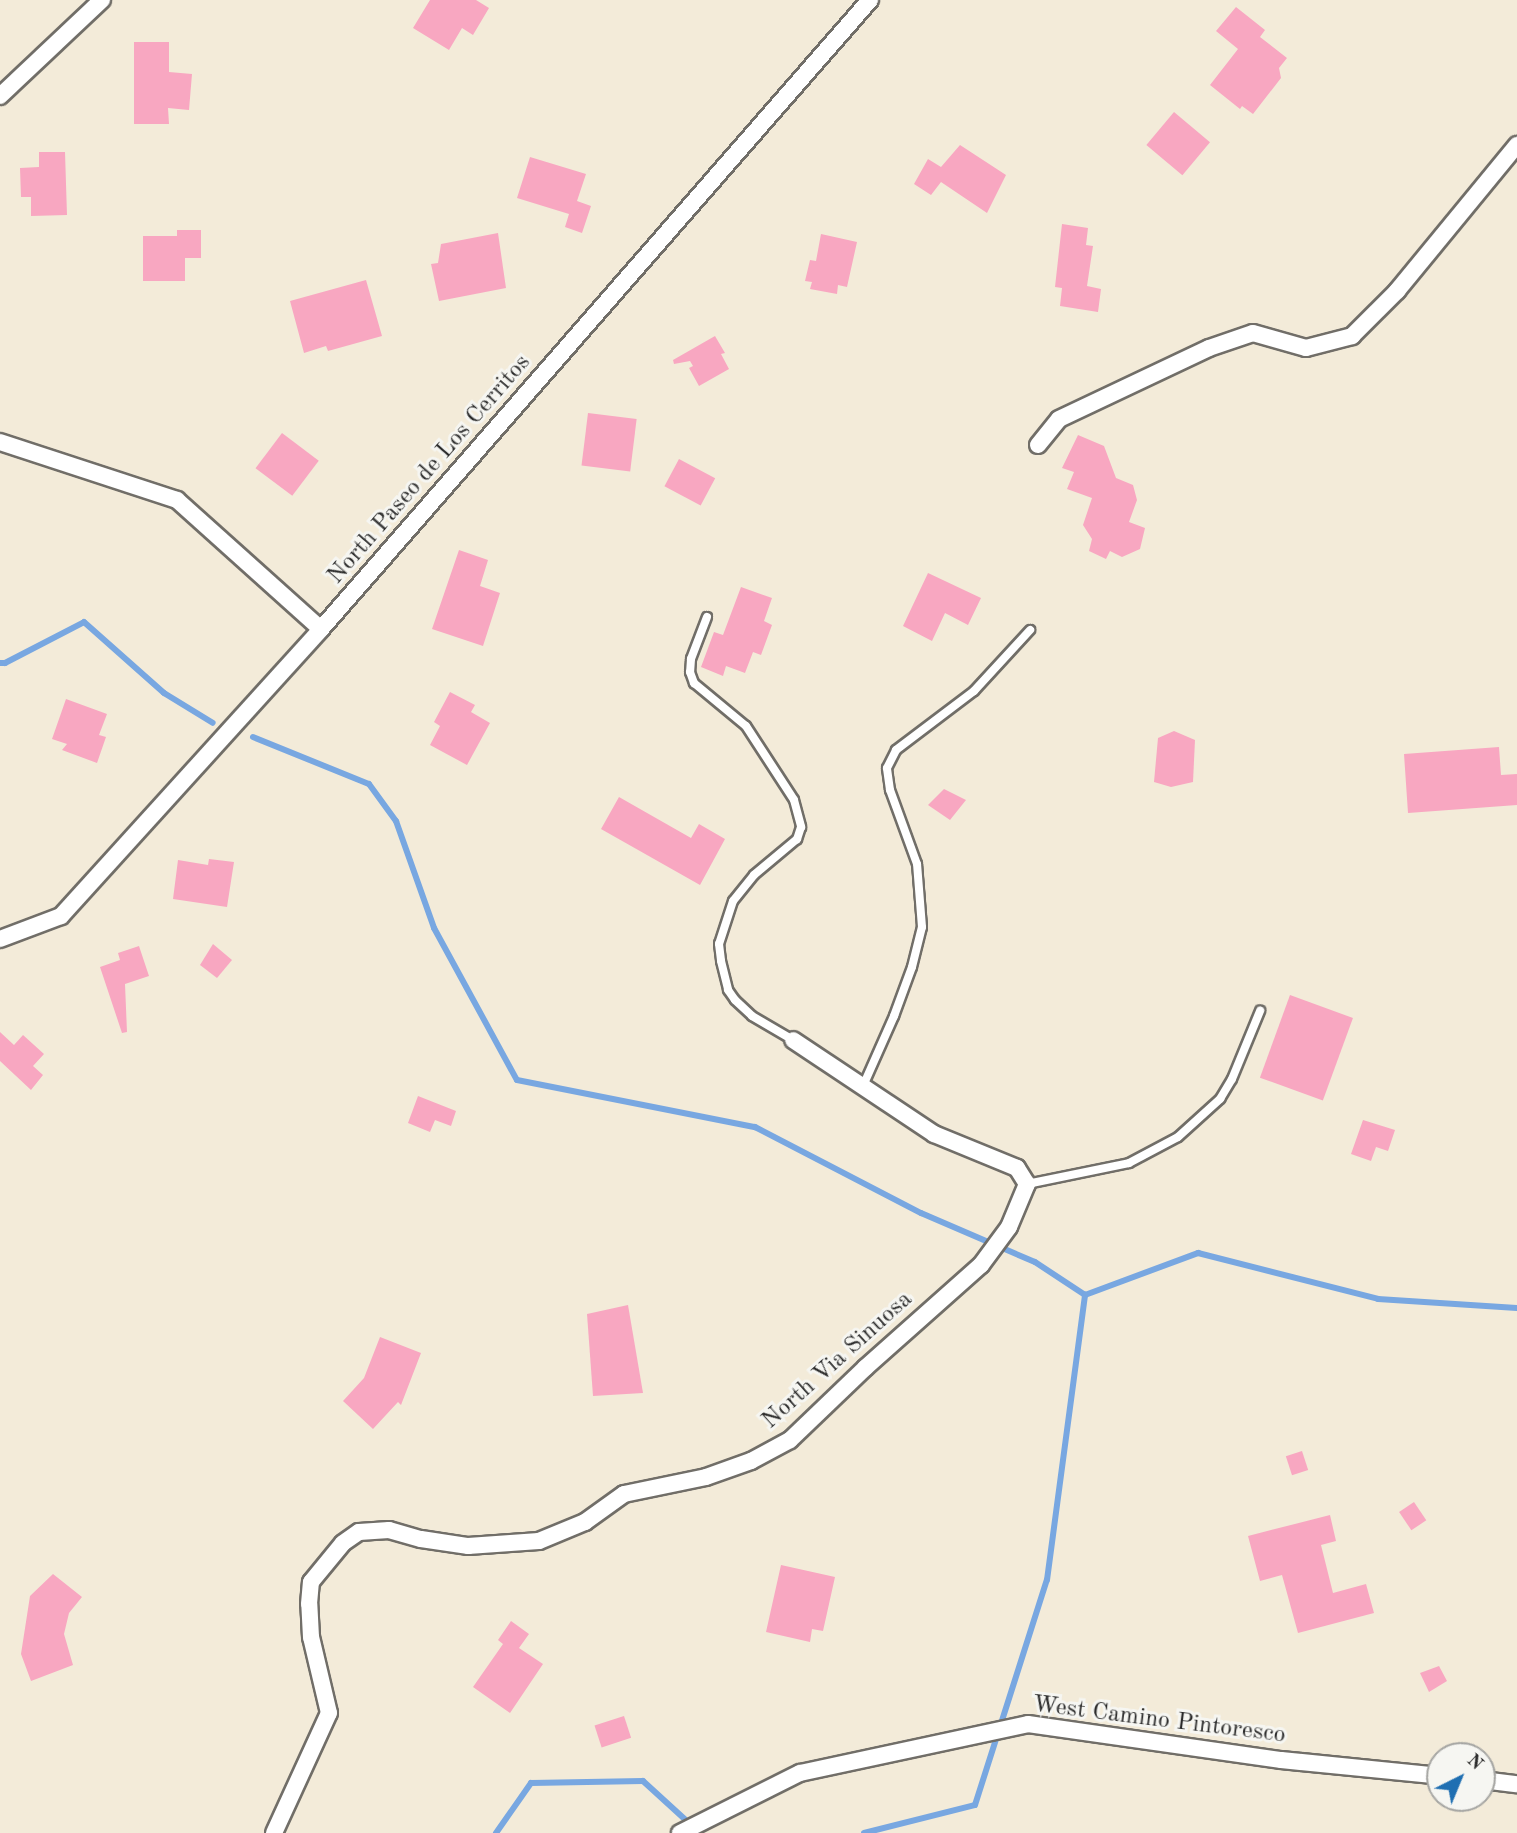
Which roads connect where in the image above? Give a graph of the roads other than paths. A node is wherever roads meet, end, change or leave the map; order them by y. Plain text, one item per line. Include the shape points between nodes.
1 (102, 0) edge
2 (870, 0) edge
3 (0, 96) edge
4 (1517, 145) edge
5 (0, 442) edge
6 (1038, 444) dead end
7 (707, 617) dead end
8 (321, 629) junction
9 (1030, 630) dead end
10 (0, 939) edge
11 (1260, 1011) dead end
12 (793, 1040) joint
13 (863, 1086) junction
14 (1027, 1184) junction
15 (1426, 1775) edge
16 (1496, 1782) edge
17 (1517, 1784) edge
18 (274, 1833) edge
19 (680, 1833) edge

1 - 3 street
2 - 8 street, North Paseo de Los Cerritos
4 - 6 street via 1397,291 1352,336 1306,348 1252,333 1209,348 1059,419
5 - 8 street via 177,500
7 - 12 lane via 691,659 694,683 746,726 794,800 801,827 797,839 754,875 733,901 721,934 721,961 735,1000 752,1016
8 - 10 street, North Paseo de Los Cerritos via 61,916
9 - 13 lane via 974,691 896,750 887,768 890,790 917,864 922,927 894,1016
11 - 14 lane via 1220,1099 1178,1137 1129,1163
12 - 13 street
13 - 14 street via 934,1134 1017,1168
14 - 18 street, North Via Sinuosa via 1009,1227 981,1265 790,1440 771,1451 706,1476 624,1494 585,1522 539,1541 468,1546 389,1530 359,1532 343,1543 311,1582 309,1604 311,1637 329,1713
15 - 19 street, West Camino Pintoresco via 1281,1760 1028,1724 800,1773
16 - 17 street

